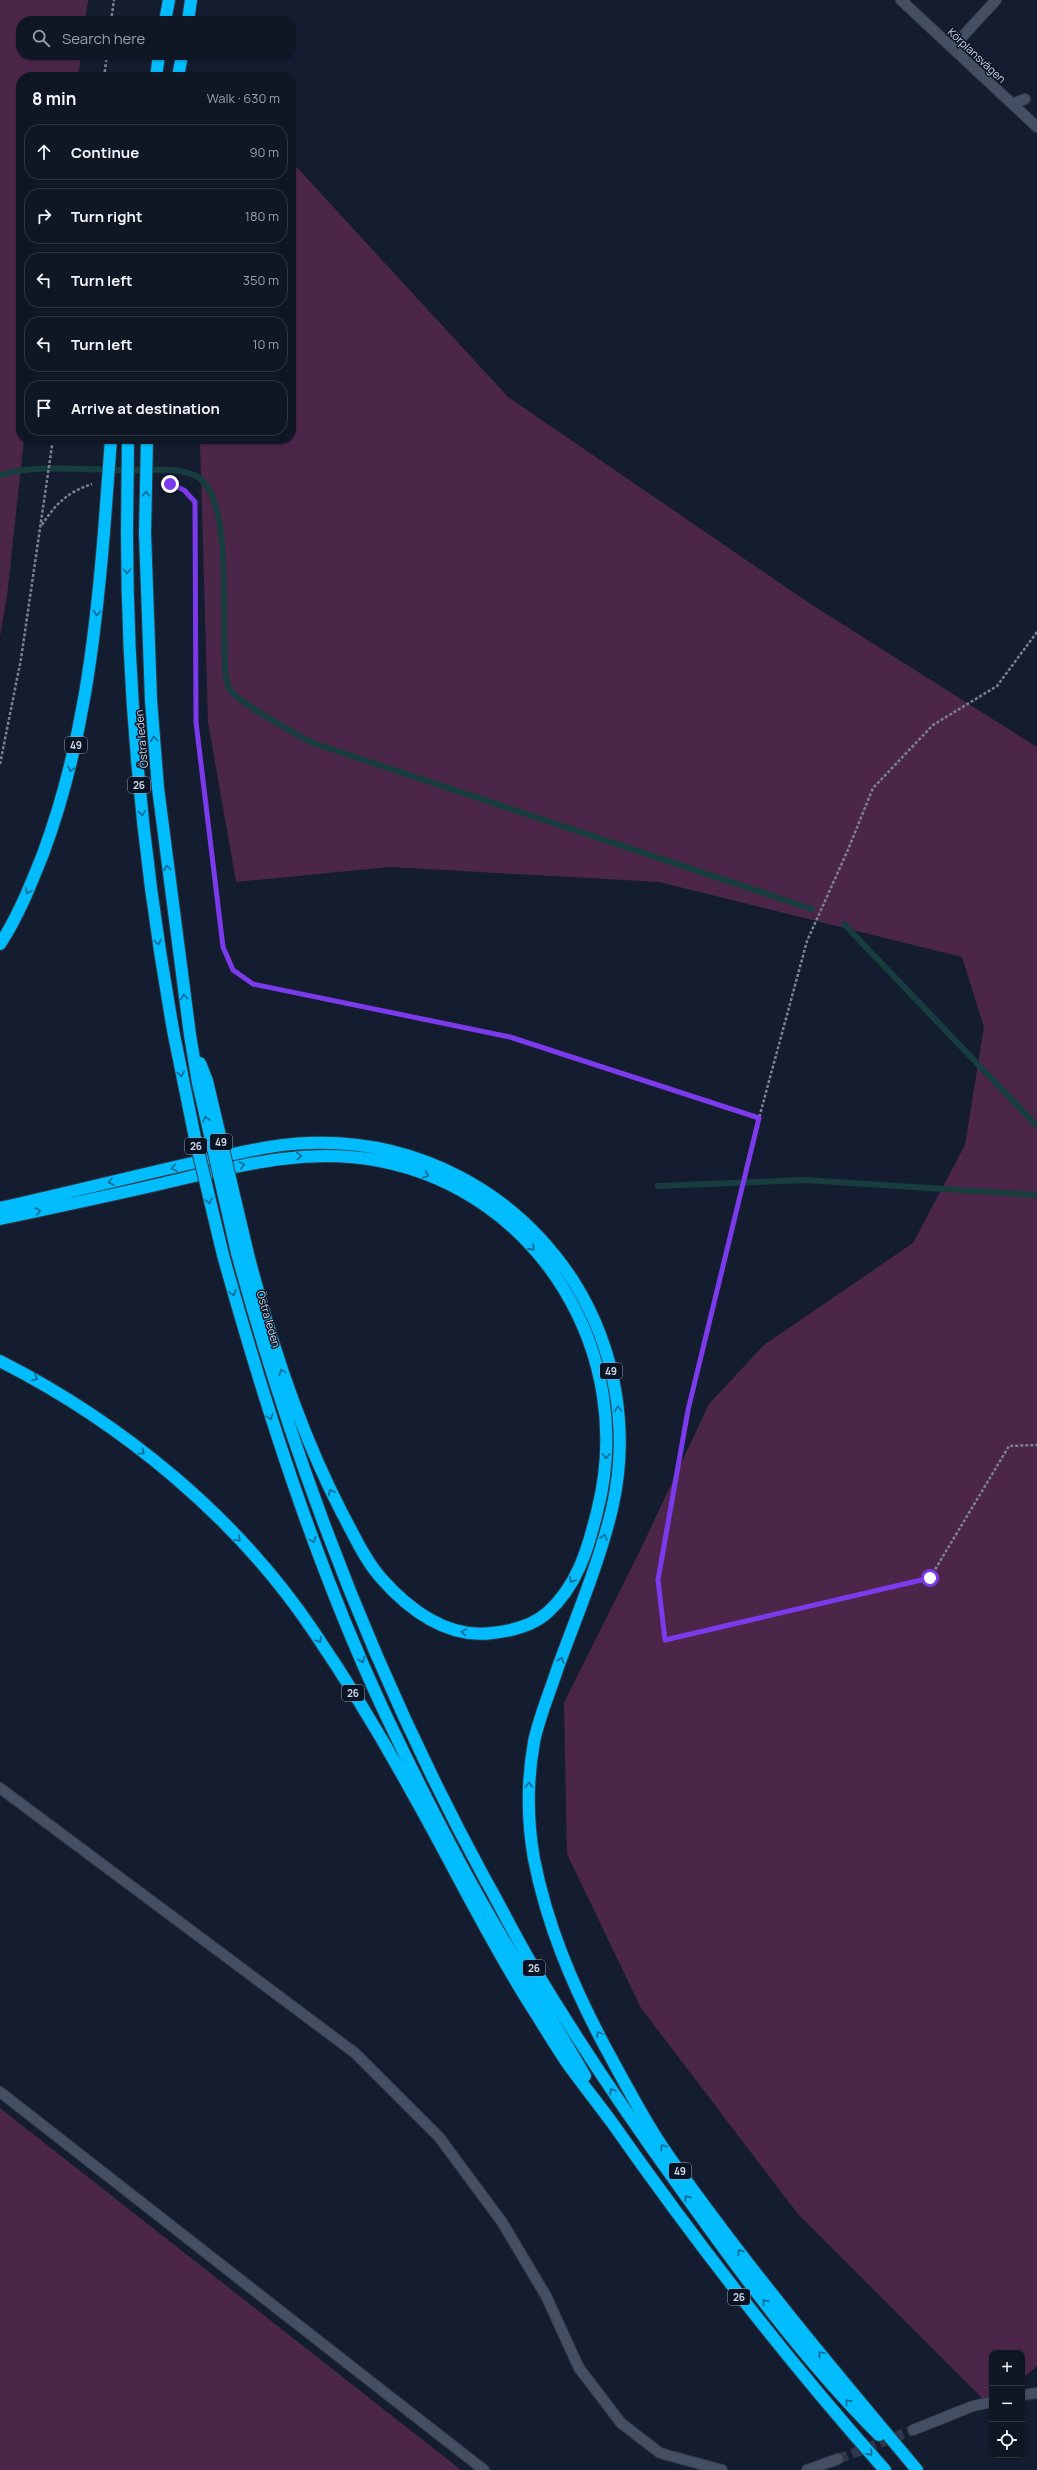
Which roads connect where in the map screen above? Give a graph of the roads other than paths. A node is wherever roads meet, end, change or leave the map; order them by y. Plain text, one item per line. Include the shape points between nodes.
1 (169, 0) edge
2 (191, 0) edge
3 (901, 0) edge
4 (996, 0) edge
5 (166, 16) edge
6 (189, 16) edge
7 (952, 48) junction
8 (158, 60) edge
9 (181, 60) edge
10 (157, 72) edge
11 (179, 72) edge
12 (1025, 99) dead end
13 (1012, 104) junction
14 (1037, 128) edge
15 (111, 444) edge
16 (128, 444) edge
17 (147, 444) edge
18 (0, 944) edge
19 (0, 1208) edge
20 (0, 1219) edge
21 (242, 1251) junction
22 (0, 1361) edge
23 (0, 1788) edge
24 (0, 2092) edge
25 (606, 2113) junction
26 (1037, 2393) edge
27 (1025, 2395) edge
28 (989, 2403) edge
29 (913, 2430) tunnel mouth
30 (838, 2459) tunnel mouth
31 (484, 2470) edge
32 (722, 2470) edge
33 (807, 2470) edge
34 (885, 2470) edge
35 (916, 2470) edge

1 - 5 highway
2 - 6 highway
3 - 7 street, Körplansvägen
4 - 7 street
7 - 13 street, Körplansvägen
8 - 10 highway
9 - 11 highway
12 - 13 street
13 - 14 street, Körplansvägen
15 -> 18 highway, 49, bridge via 95,637 71,769 32,883
16 -> 25 highway, 26, bridge via 129,636 135,744 147,863 159,950 184,1088 222,1255 251,1358 312,1538 382,1706 430,1804 498,1931
21 -> 17 highway, Östra leden / 26, bridge via 200,1091 190,1035 158,788 151,700 145,533
35 -> 19 highway, 49 via 762,2283 658,2139 587,2012 569,1975 552,1929 528,1824 529,1776 542,1712 600,1551 611,1512 618,1478 620,1440 618,1404 611,1367 598,1330 579,1291 556,1254 527,1223 493,1196 445,1169 401,1154 356,1146 309,1143 259,1149
20 -> 21 highway, 49 via 260,1161 313,1155 362,1159 414,1170 441,1181 492,1209 523,1237 568,1293 596,1359 605,1400 606,1467 589,1545 562,1598 544,1616 521,1628 501,1632 479,1635 457,1631 434,1622 411,1608 378,1575 332,1495 303,1428 273,1348
35 -> 21 highway, Östra leden / 26 via 864,2420 819,2369 723,2248 628,2116 530,1962 450,1814 382,1670 338,1567 277,1393
22 -> 25 highway, 26 via 44,1383 162,1468 216,1515 272,1576 312,1629 354,1695 415,1798 514,1978 569,2066
23 - 32 street via 355,2053 439,2138 502,2222 546,2296 579,2368 621,2423 660,2453
24 - 31 street
25 -> 34 highway, 26 via 729,2284
26 - 27 street
28 - 29 street via 973,2406
30 - 33 street

